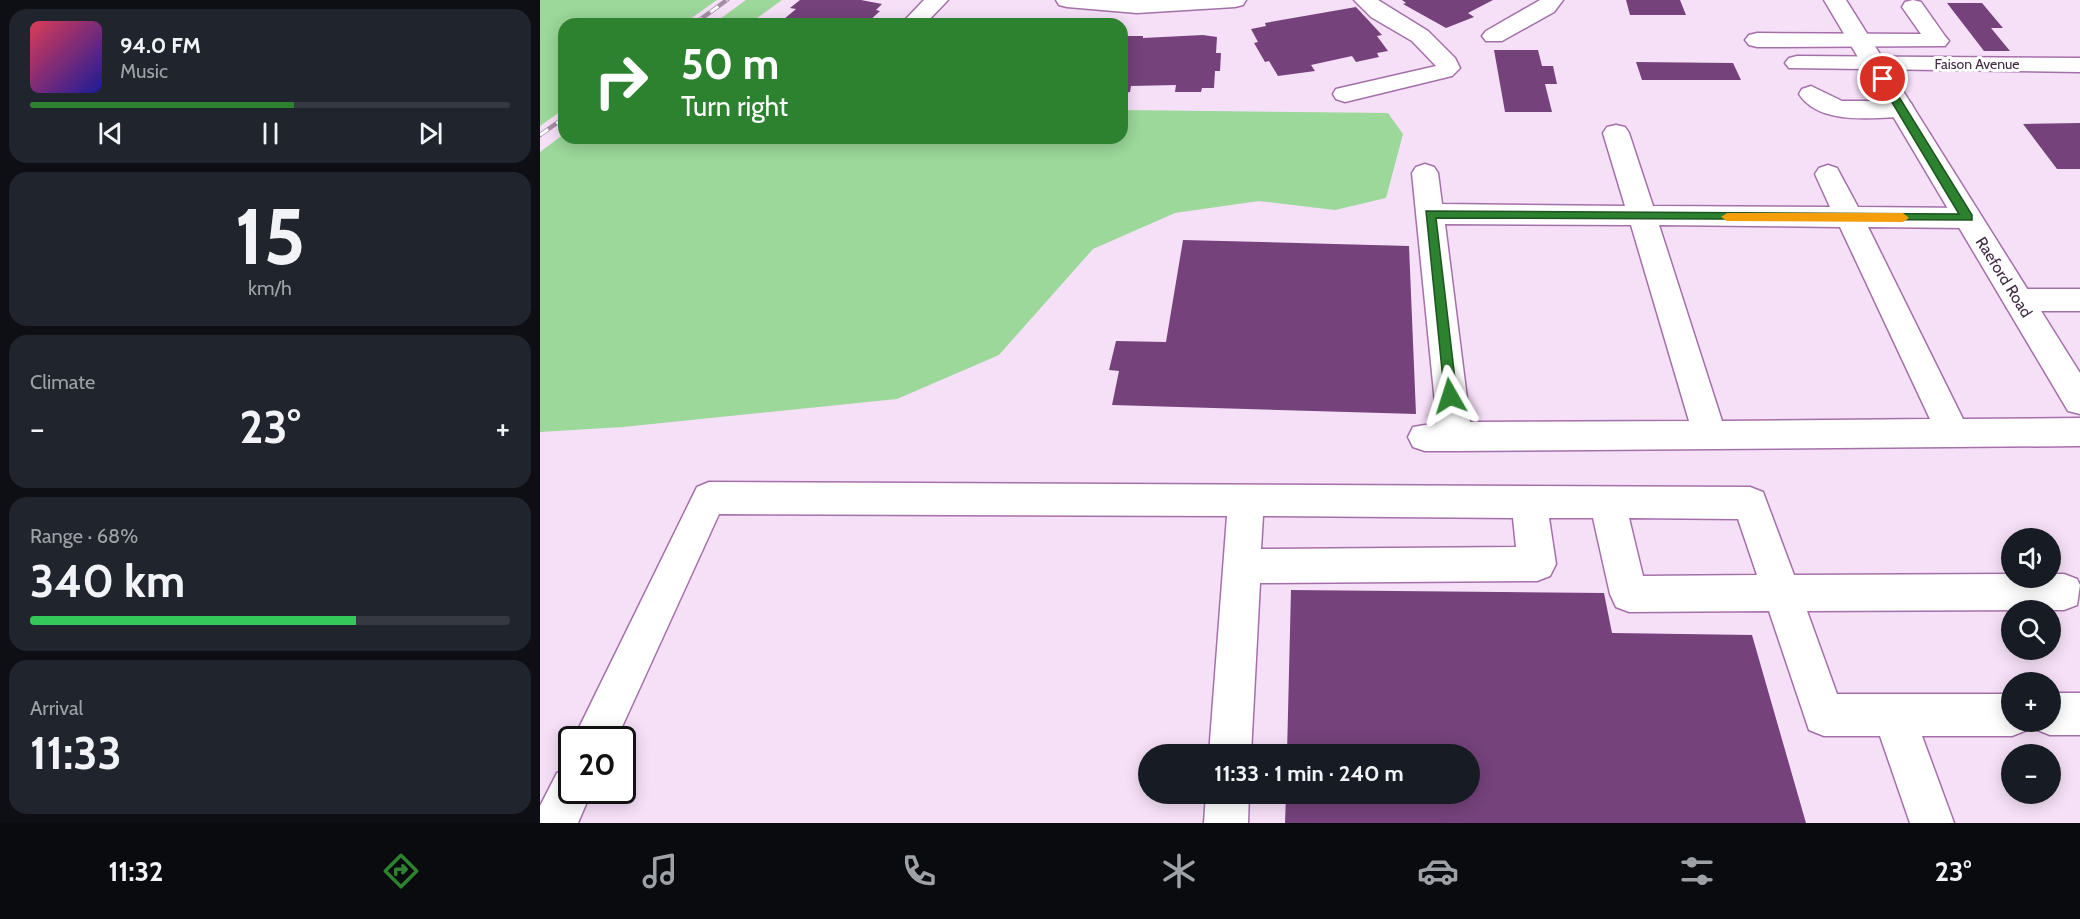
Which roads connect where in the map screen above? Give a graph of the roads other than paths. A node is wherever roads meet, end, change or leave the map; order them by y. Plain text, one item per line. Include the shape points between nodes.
1 (937, 0) edge
2 (1067, 0) edge
3 (1235, 0) edge
4 (1365, 0) edge
5 (1552, 0) edge
6 (1835, 0) edge
7 (1914, 7) dead end
8 (918, 18) edge
9 (1494, 36) dead end
10 (1757, 40) dead end
11 (1860, 41) junction
12 (1797, 63) dead end
13 (1874, 64) junction
14 (2080, 65) edge
15 (1345, 94) dead end
16 (1811, 94) dead end
17 (1902, 110) junction
18 (1616, 133) dead end
19 (1425, 173) dead end
20 (1828, 174) dead end
21 (1430, 214) junction
22 (1643, 216) junction
23 (1848, 218) junction
24 (1968, 218) junction
25 (2018, 300) junction
26 (2080, 300) edge
27 (2071, 370) edge
28 (2080, 401) edge
29 (1953, 432) junction
30 (2080, 432) edge
31 (1710, 434) junction
32 (1246, 501) junction
33 (1529, 502) junction
34 (1607, 502) junction
35 (1242, 566) junction
36 (2064, 592) dead end
37 (1782, 595) junction
38 (2061, 714) edge
39 (2080, 714) edge
40 (2001, 715) edge
41 (1894, 716) junction
42 (601, 726) edge
43 (1231, 744) edge
44 (564, 804) edge
45 (1227, 804) edge
46 (555, 823) edge
47 (1226, 823) edge
48 (1932, 823) edge

1 - 8 main road
2 - 3 main road via 1137,6
4 - 15 main road via 1420,36 1448,68
5 - 9 main road
6 - 11 main road, Raeford Road
7 - 11 main road via 1937,41
10 - 11 main road
11 - 13 main road, Raeford Road
12 - 13 main road, Faison Avenue
13 - 14 main road, Faison Avenue
13 - 17 main road, Raeford Road
16 - 17 main road via 1840,109
17 - 24 main road, Raeford Road
18 - 22 main road
19 - 21 main road
20 - 23 main road
21 - 22 main road
21 - 31 main road via 1440,437
22 - 23 main road
22 - 31 main road
23 - 24 main road
23 - 29 main road
24 - 25 main road, Raeford Road
25 - 26 main road
25 - 27 main road, Raeford Road
27 - 28 main road, Raeford Road
29 - 30 main road
29 - 31 main road
32 - 33 main road
32 - 35 main road
32 - 42 main road via 709,498
33 - 34 main road
33 - 35 main road via 1537,564
34 - 37 main road via 1750,503
34 - 37 main road via 1629,594
35 - 43 main road
36 - 37 main road
37 - 41 main road via 1824,715
38 - 39 main road
40 - 41 main road
41 - 48 main road
44 - 46 main road
45 - 47 main road

